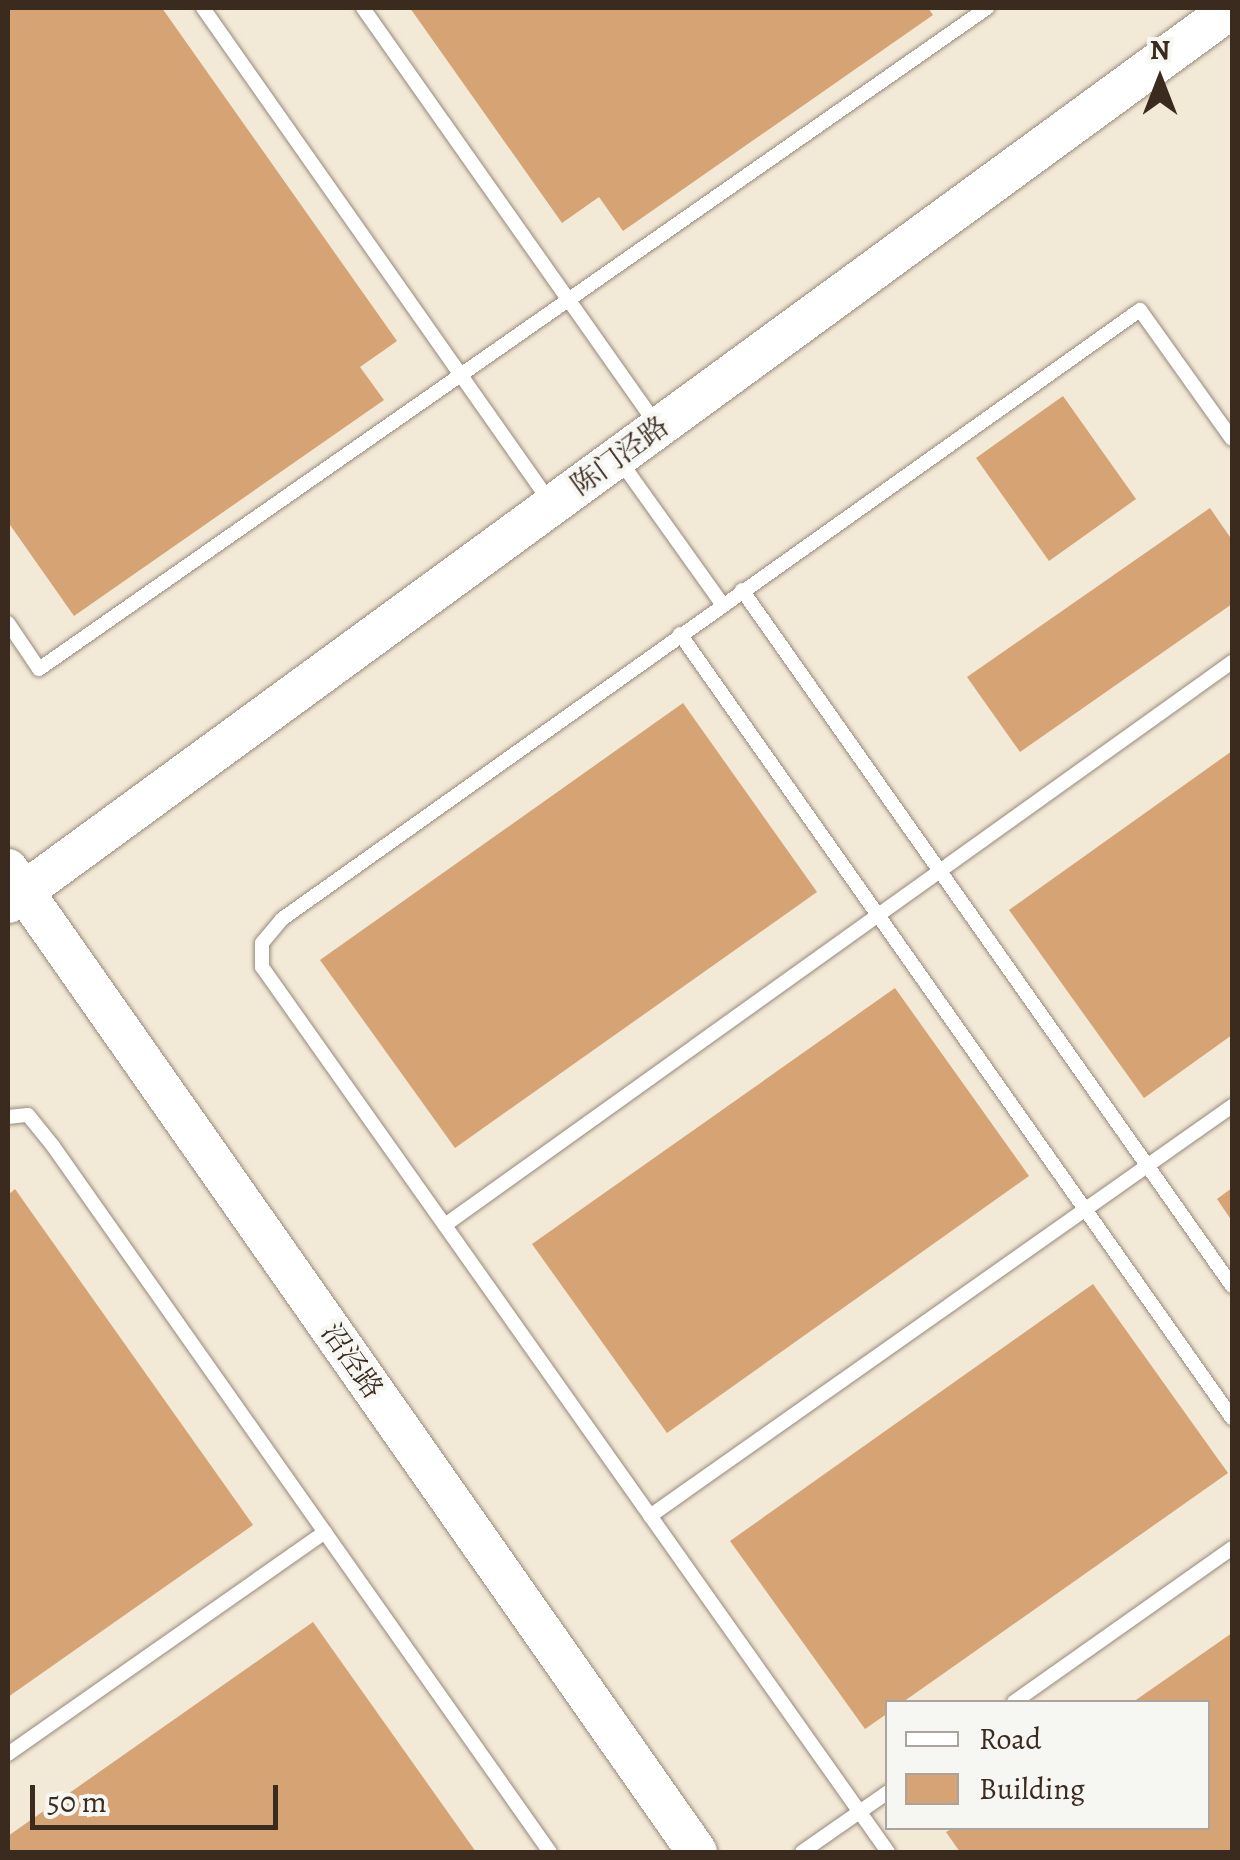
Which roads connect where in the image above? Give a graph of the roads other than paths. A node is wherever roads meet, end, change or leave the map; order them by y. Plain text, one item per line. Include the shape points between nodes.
1 (203, 8) edge
2 (363, 8) edge
3 (987, 8) edge
4 (1223, 18) edge
5 (568, 300) junction
6 (462, 374) junction
7 (658, 428) junction
8 (1232, 439) edge
9 (618, 458) junction
10 (552, 506) junction
11 (742, 590) junction
12 (722, 604) junction
13 (8, 623) edge
14 (680, 634) junction
15 (1232, 662) edge
16 (940, 871) junction
17 (13, 888) edge
18 (878, 915) junction
19 (1232, 1106) edge
20 (8, 1118) edge
21 (1148, 1166) junction
22 (1086, 1210) junction
23 (445, 1225) junction
24 (1232, 1286) edge
25 (1232, 1418) edge
26 (650, 1516) junction
27 (325, 1532) junction
28 (1232, 1548) edge
29 (1017, 1700) edge
30 (8, 1754) edge
31 (885, 1794) edge
32 (859, 1812) junction
33 (550, 1852) edge
34 (696, 1852) edge
35 (802, 1852) edge
36 (888, 1852) edge

1 - 6 lane
2 - 5 lane
3 - 5 lane
4 - 7 street, 陈门泾路
5 - 6 lane
5 - 7 lane
6 - 10 lane
6 - 13 lane via 40,668
7 - 9 street, 陈门泾路
8 - 11 lane via 1140,310
9 - 10 street, 陈门泾路
9 - 12 lane
10 - 17 street, 陈门泾路
11 - 12 lane
11 - 16 lane
12 - 14 lane
14 - 18 lane
14 - 23 lane via 282,919 262,943 262,967
15 - 16 lane
16 - 18 lane
16 - 21 lane
17 - 34 street, 沼泾路
18 - 22 lane
18 - 23 lane
19 - 21 lane
20 - 27 lane via 28,1115 53,1146
21 - 22 lane
21 - 24 lane
22 - 25 lane
22 - 26 lane
23 - 26 lane
26 - 32 lane
27 - 30 lane
27 - 33 lane
28 - 29 lane
31 - 32 lane
32 - 35 lane
32 - 36 lane

